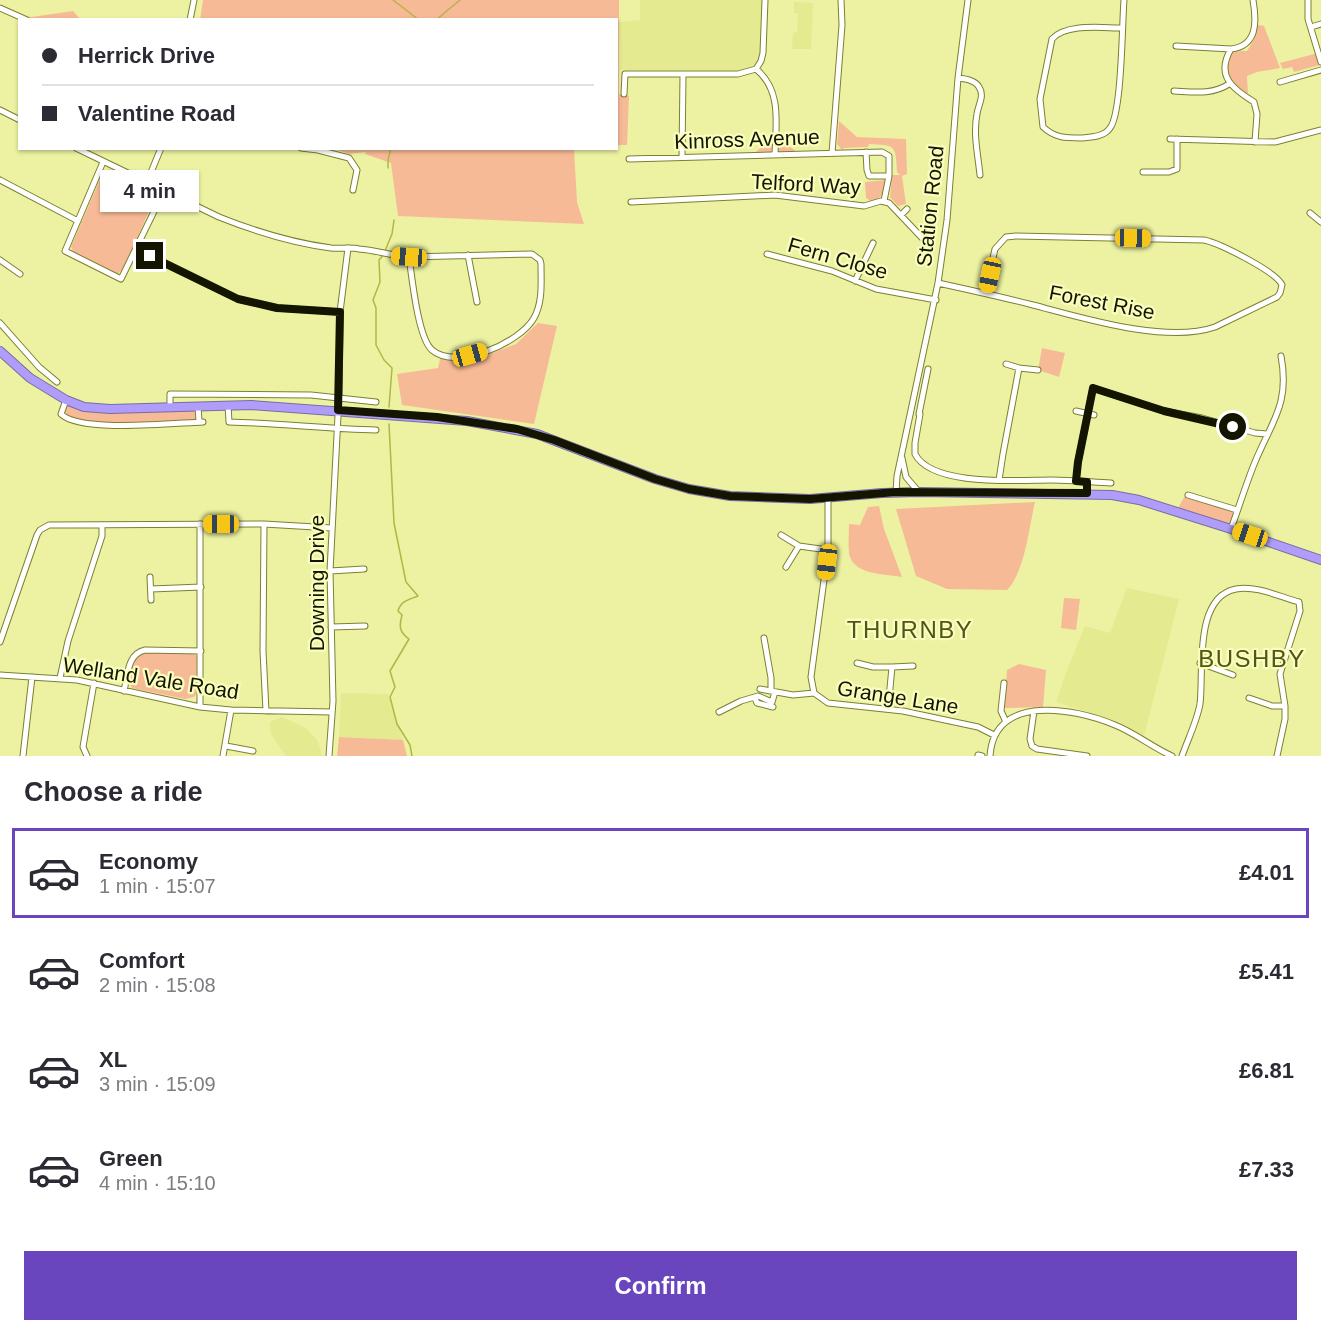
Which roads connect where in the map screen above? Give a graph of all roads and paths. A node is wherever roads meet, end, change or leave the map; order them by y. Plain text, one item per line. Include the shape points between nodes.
1 (194, 0) edge
2 (765, 0) edge
3 (841, 0) edge
4 (968, 0) edge
5 (1124, 0) edge
6 (1253, 0) edge
7 (1308, 0) edge
8 (0, 9) edge
9 (22, 18) edge
10 (190, 18) edge
11 (1321, 24) edge
12 (1311, 27) junction
13 (1122, 28) junction
14 (1176, 46) dead end
15 (1231, 49) junction
16 (1321, 62) edge
17 (756, 69) junction
18 (1321, 70) edge
19 (683, 74) junction
20 (958, 78) junction
21 (1280, 82) dead end
22 (1229, 84) junction
23 (1174, 91) dead end
24 (624, 94) dead end
25 (0, 110) edge
26 (18, 119) edge
27 (1321, 130) edge
28 (1255, 142) junction
29 (80, 150) edge
30 (159, 150) edge
31 (318, 150) edge
32 (866, 152) junction
33 (832, 153) junction
34 (775, 155) junction
35 (682, 157) junction
36 (629, 159) dead end
37 (103, 162) junction
38 (1143, 172) dead end
39 (980, 175) dead end
40 (889, 176) junction
41 (0, 180) edge
42 (147, 182) junction
43 (353, 190) dead end
44 (164, 191) junction
45 (884, 201) junction
46 (631, 202) dead end
47 (908, 209) dead end
48 (1310, 213) dead end
49 (901, 215) junction
50 (78, 221) junction
51 (1321, 222) edge
52 (926, 242) dead end
53 (873, 243) dead end
54 (861, 247) dead end
55 (348, 248) junction
56 (778, 248) dead end
57 (136, 250) junction
58 (869, 251) junction
59 (767, 254) dead end
60 (468, 255) junction
61 (776, 256) junction
62 (409, 257) junction
63 (0, 260) edge
64 (20, 274) dead end
65 (855, 281) junction
66 (938, 283) junction
67 (986, 293) junction
68 (936, 300) junction
69 (477, 302) dead end
70 (340, 312) junction
71 (0, 323) edge
72 (0, 351) edge
73 (1281, 356) dead end
74 (1006, 364) dead end
75 (1019, 368) junction
76 (928, 369) dead end
77 (1038, 370) dead end
78 (57, 382) dead end
79 (339, 396) junction
80 (66, 400) junction
81 (376, 402) dead end
82 (228, 405) junction
83 (198, 406) junction
84 (170, 407) junction
85 (338, 410) junction
86 (1076, 411) dead end
87 (911, 413) junction
88 (920, 414) junction
89 (1091, 414) junction
90 (1239, 417) dead end
91 (1236, 428) junction
92 (336, 430) junction
93 (376, 430) dead end
94 (1267, 434) junction
95 (902, 453) junction
96 (999, 480) junction
97 (1076, 481) junction
98 (1087, 482) junction
99 (1111, 483) dead end
100 (896, 492) junction
101 (919, 492) junction
102 (1087, 493) junction
103 (1188, 495) dead end
104 (828, 498) junction
105 (1237, 510) junction
106 (200, 524) junction
107 (264, 524) junction
108 (102, 526) junction
109 (332, 528) junction
110 (1231, 529) junction
111 (781, 535) dead end
112 (800, 546) junction
113 (828, 550) junction
114 (1321, 560) edge
115 (786, 567) dead end
116 (364, 569) dead end
117 (330, 571) junction
118 (150, 577) dead end
119 (201, 587) junction
120 (151, 588) junction
121 (151, 600) dead end
122 (365, 626) dead end
123 (331, 627) junction
124 (764, 638) dead end
125 (0, 642) edge
126 (201, 651) junction
127 (857, 663) dead end
128 (1200, 663) junction
129 (913, 666) dead end
130 (892, 667) junction
131 (0, 675) edge
132 (1233, 675) dead end
133 (33, 677) junction
134 (60, 678) junction
135 (94, 683) junction
136 (1004, 683) dead end
137 (760, 689) dead end
138 (124, 691) junction
139 (773, 692) junction
140 (814, 693) junction
141 (754, 698) junction
142 (1249, 698) dead end
143 (200, 706) junction
144 (773, 706) dead end
145 (1285, 706) junction
146 (888, 709) junction
147 (231, 710) junction
148 (266, 711) junction
149 (1034, 711) junction
150 (332, 712) junction
151 (719, 712) dead end
152 (1006, 722) junction
153 (994, 735) junction
154 (225, 746) junction
155 (253, 751) dead end
156 (978, 755) edge
157 (23, 756) edge
158 (87, 756) edge
159 (223, 756) edge
160 (329, 756) edge
161 (982, 756) edge
162 (990, 756) edge
163 (1087, 756) edge
164 (1172, 756) edge
165 (1182, 756) edge
166 (1277, 756) edge

1 - 10 street
2 - 17 street via 763,53
3 - 33 street
4 - 20 street, Station Road
5 - 13 street
6 - 15 street via 1250,40 1243,47
7 - 12 street
8 - 9 street
11 - 12 street
12 - 16 street
13 - 13 street via 1115,118 1110,130 1090,137 1052,135 1043,127 1040,99 1052,39 1057,33 1076,29
14 - 15 street
15 - 22 street via 1224,71
17 - 19 street via 738,74
17 - 34 street via 768,81 774,96
18 - 21 street
19 - 24 street via 624,74
19 - 35 street
20 - 39 street via 974,82 981,89 976,130
20 - 66 street, Station Road
22 - 23 street via 1206,93
22 - 28 street via 1254,102
25 - 26 street
27 - 28 street via 1275,142
28 - 38 street via 1174,139 1177,169
29 - 37 street
30 - 42 street
31 - 43 street via 349,158 357,170
32 - 33 street, Kinross Avenue
32 - 40 street, Kinross Avenue via 887,154
32 - 40 street via 869,176
33 - 34 street, Kinross Avenue
34 - 35 street, Kinross Avenue
35 - 36 street, Kinross Avenue
37 - 42 street
37 - 50 street
40 - 45 street
41 - 50 street
42 - 44 street
44 - 55 street via 240,225 314,245
44 - 57 street
45 - 46 street, Telford Way via 864,206 775,195
45 - 49 street, Telford Way
47 - 49 street
48 - 51 street
49 - 52 street, Telford Way
50 - 57 street via 65,251 112,275 121,279
53 - 58 street
54 - 58 street
55 - 62 street
55 - 70 street, Downing Drive
56 - 61 street
57 - 70 street via 238,299 277,308
58 - 65 street
59 - 61 street, Fern Close
60 - 62 street
60 - 62 street via 532,254 541,264 540,296 535,316 517,337 455,358 440,355 426,342
60 - 69 street
61 - 65 street, Fern Close
63 - 64 street
65 - 68 street, Fern Close
66 - 67 street, Forest Rise
66 - 68 street, Station Road
67 - 67 street, Forest Rise via 1128,328 1194,332 1215,327 1277,297 1282,285 1275,276 1221,245 1204,240 1016,236 1006,237 995,249
68 - 87 street, Station Road
70 - 79 street, Downing Drive
71 - 78 street via 39,368
72 - 80 highway via 30,378
73 - 94 street via 1283,391 1279,412
74 - 75 street
75 - 77 street
75 - 96 street
76 - 88 street
79 - 81 street
79 - 84 street via 170,394
79 - 85 street, Downing Drive
80 - 83 street via 61,410 64,417 95,425 201,422
80 - 84 highway via 97,409
82 - 83 highway
82 - 85 highway
82 - 92 street via 229,422
83 - 84 highway
85 - 92 street, Downing Drive
85 - 104 highway via 437,417 517,429 655,479 707,493 749,498
86 - 89 street
87 - 88 street
87 - 95 street, Station Road
88 - 96 street via 915,454 925,466 969,479
89 - 91 street via 1093,388 1164,411
89 - 97 street
90 - 91 street
91 - 94 street
92 - 93 street
92 - 109 street, Downing Drive
94 - 105 street
95 - 100 street, Station Road
95 - 101 street, Station Road via 906,477
96 - 97 street
97 - 98 street
98 - 99 street
98 - 102 street
100 - 101 highway
100 - 104 highway
101 - 102 highway
102 - 110 highway via 1139,500
103 - 105 street
104 - 113 street, Grange Lane
105 - 110 street
106 - 107 street
106 - 108 street
106 - 119 street
107 - 109 street
107 - 148 street via 262,651
108 - 125 street via 44,527
108 - 134 street via 65,648
109 - 117 street, Downing Drive
110 - 114 highway
111 - 112 street
112 - 113 street
112 - 115 street
113 - 140 street, Grange Lane via 813,652
116 - 117 street
117 - 123 street, Downing Drive
118 - 120 street
119 - 120 street
119 - 126 street
120 - 121 street
122 - 123 street
123 - 150 street, Downing Drive
124 - 139 street
126 - 138 street via 138,652 132,657
126 - 143 street
127 - 130 street
128 - 132 street
128 - 145 street via 1213,608 1229,591 1253,589 1299,603 1300,611 1280,674
128 - 165 street via 1199,708
129 - 130 street
130 - 146 street
131 - 133 street, Welland Vale Road
133 - 134 street, Welland Vale Road
133 - 157 street
134 - 135 street, Welland Vale Road
135 - 138 street, Welland Vale Road
135 - 158 street via 83,747
136 - 152 street via 1001,711
137 - 139 street
138 - 143 street, Welland Vale Road
139 - 140 street
139 - 141 street via 772,702
140 - 146 street, Grange Lane via 828,703
141 - 144 street via 757,703
141 - 151 street
142 - 145 street
143 - 147 street, Welland Vale Road
145 - 166 street
146 - 153 street, Grange Lane via 978,727
147 - 148 street, Welland Vale Road
147 - 154 street
148 - 150 street, Welland Vale Road
149 - 152 street
149 - 163 street via 1032,746
149 - 164 street via 1057,710 1107,722
150 - 160 street, Downing Drive
152 - 153 street
153 - 162 street
154 - 155 street
154 - 159 street
156 - 161 street

